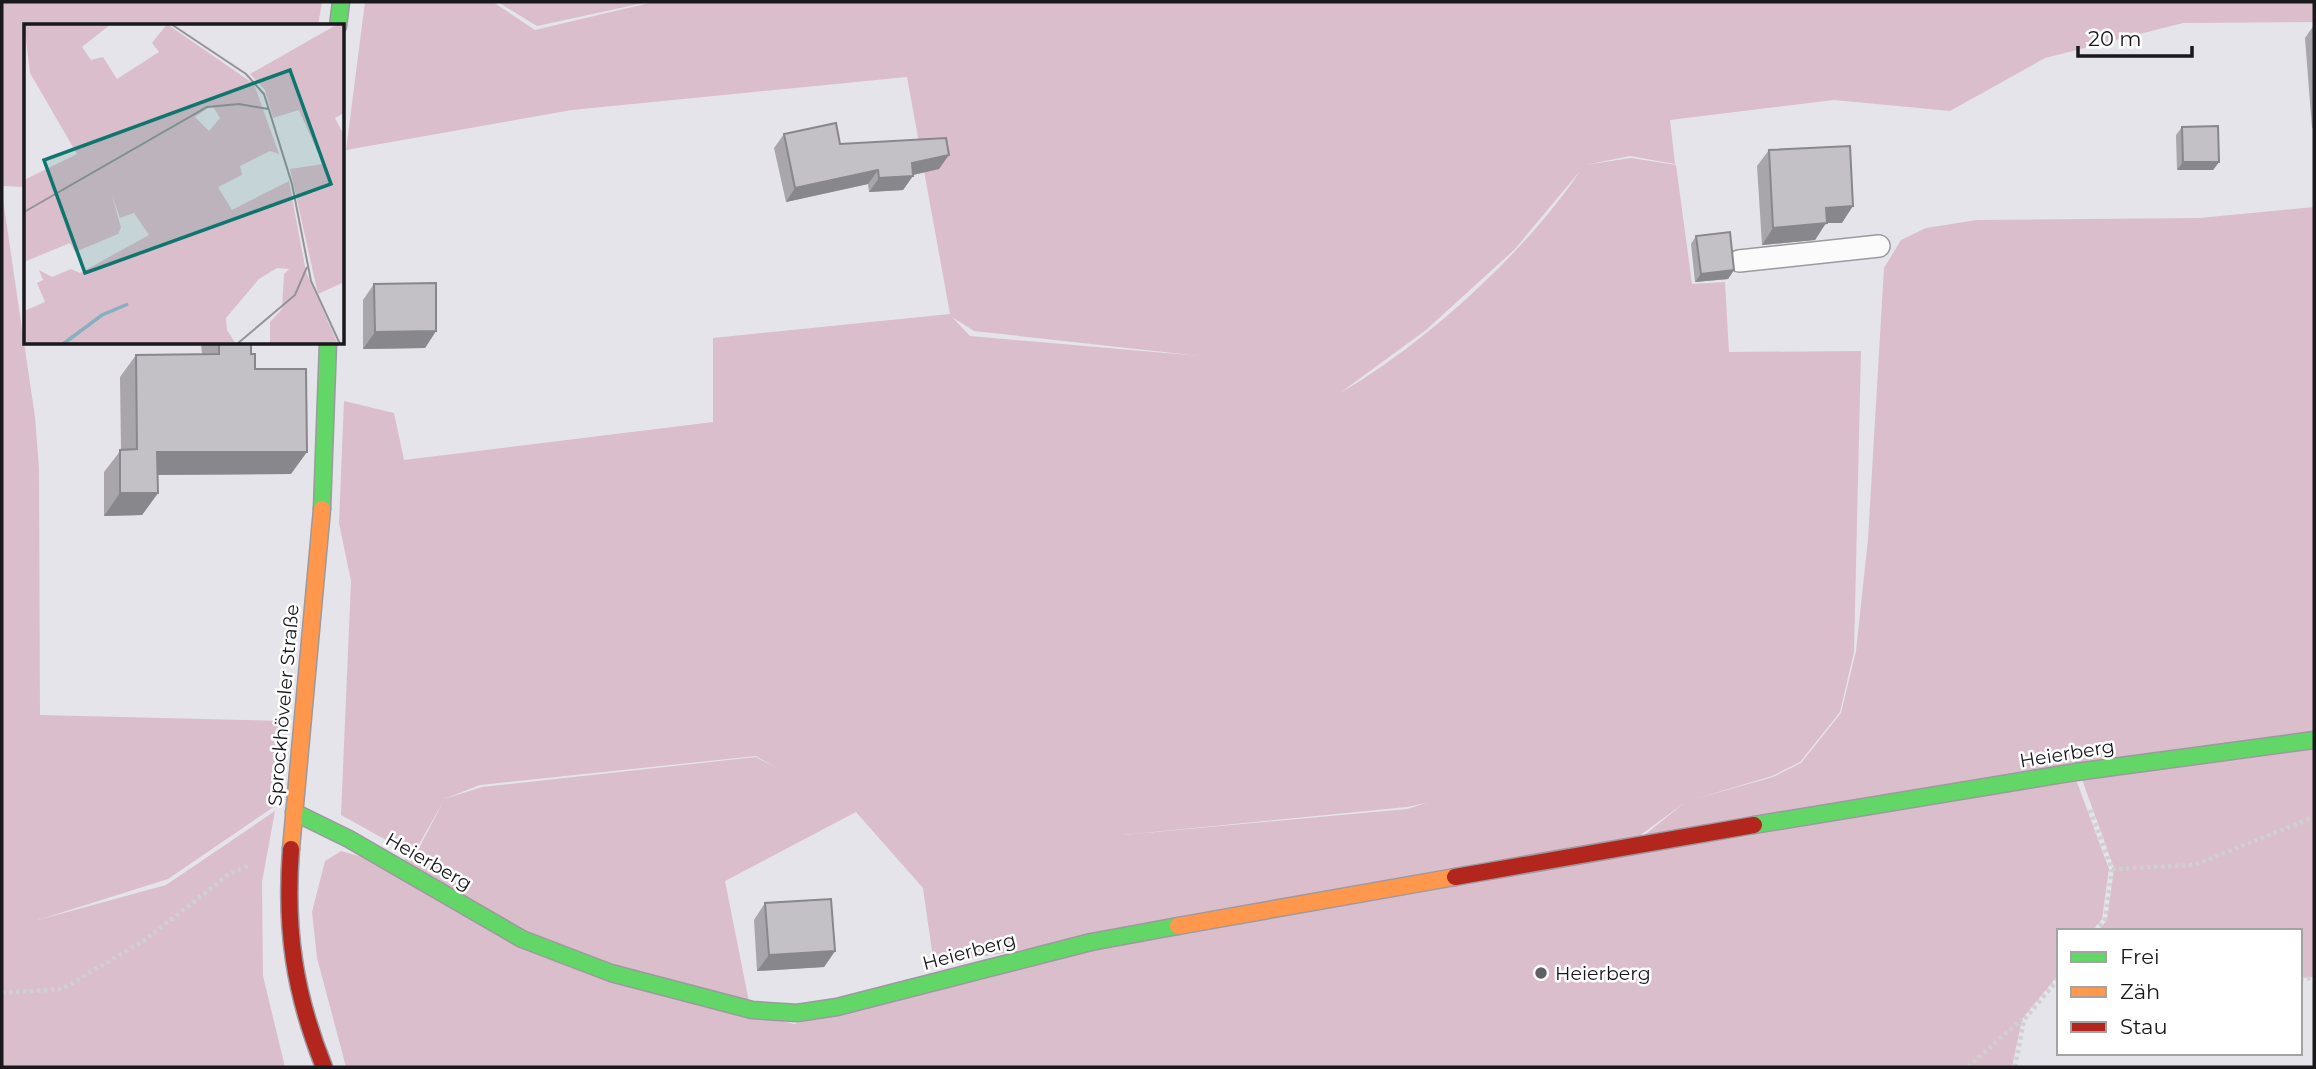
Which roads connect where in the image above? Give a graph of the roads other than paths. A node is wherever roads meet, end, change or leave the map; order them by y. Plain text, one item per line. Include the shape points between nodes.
1 (341, 2) edge
2 (338, 24) edge
3 (1880, 246) dead end
4 (1739, 261) dead end
5 (328, 345) edge
6 (2314, 740) edge
7 (294, 812) junction
8 (324, 1067) edge

1 - 2 street
3 - 4 lane
5 - 7 street, Sprockhöveler Straße via 320,538
6 - 7 street, Heierberg via 2076,772 1091,942 837,1007 797,1013 752,1010 611,973 522,939
7 - 8 street, Sprockhöveler Straße via 292,948 303,1012

